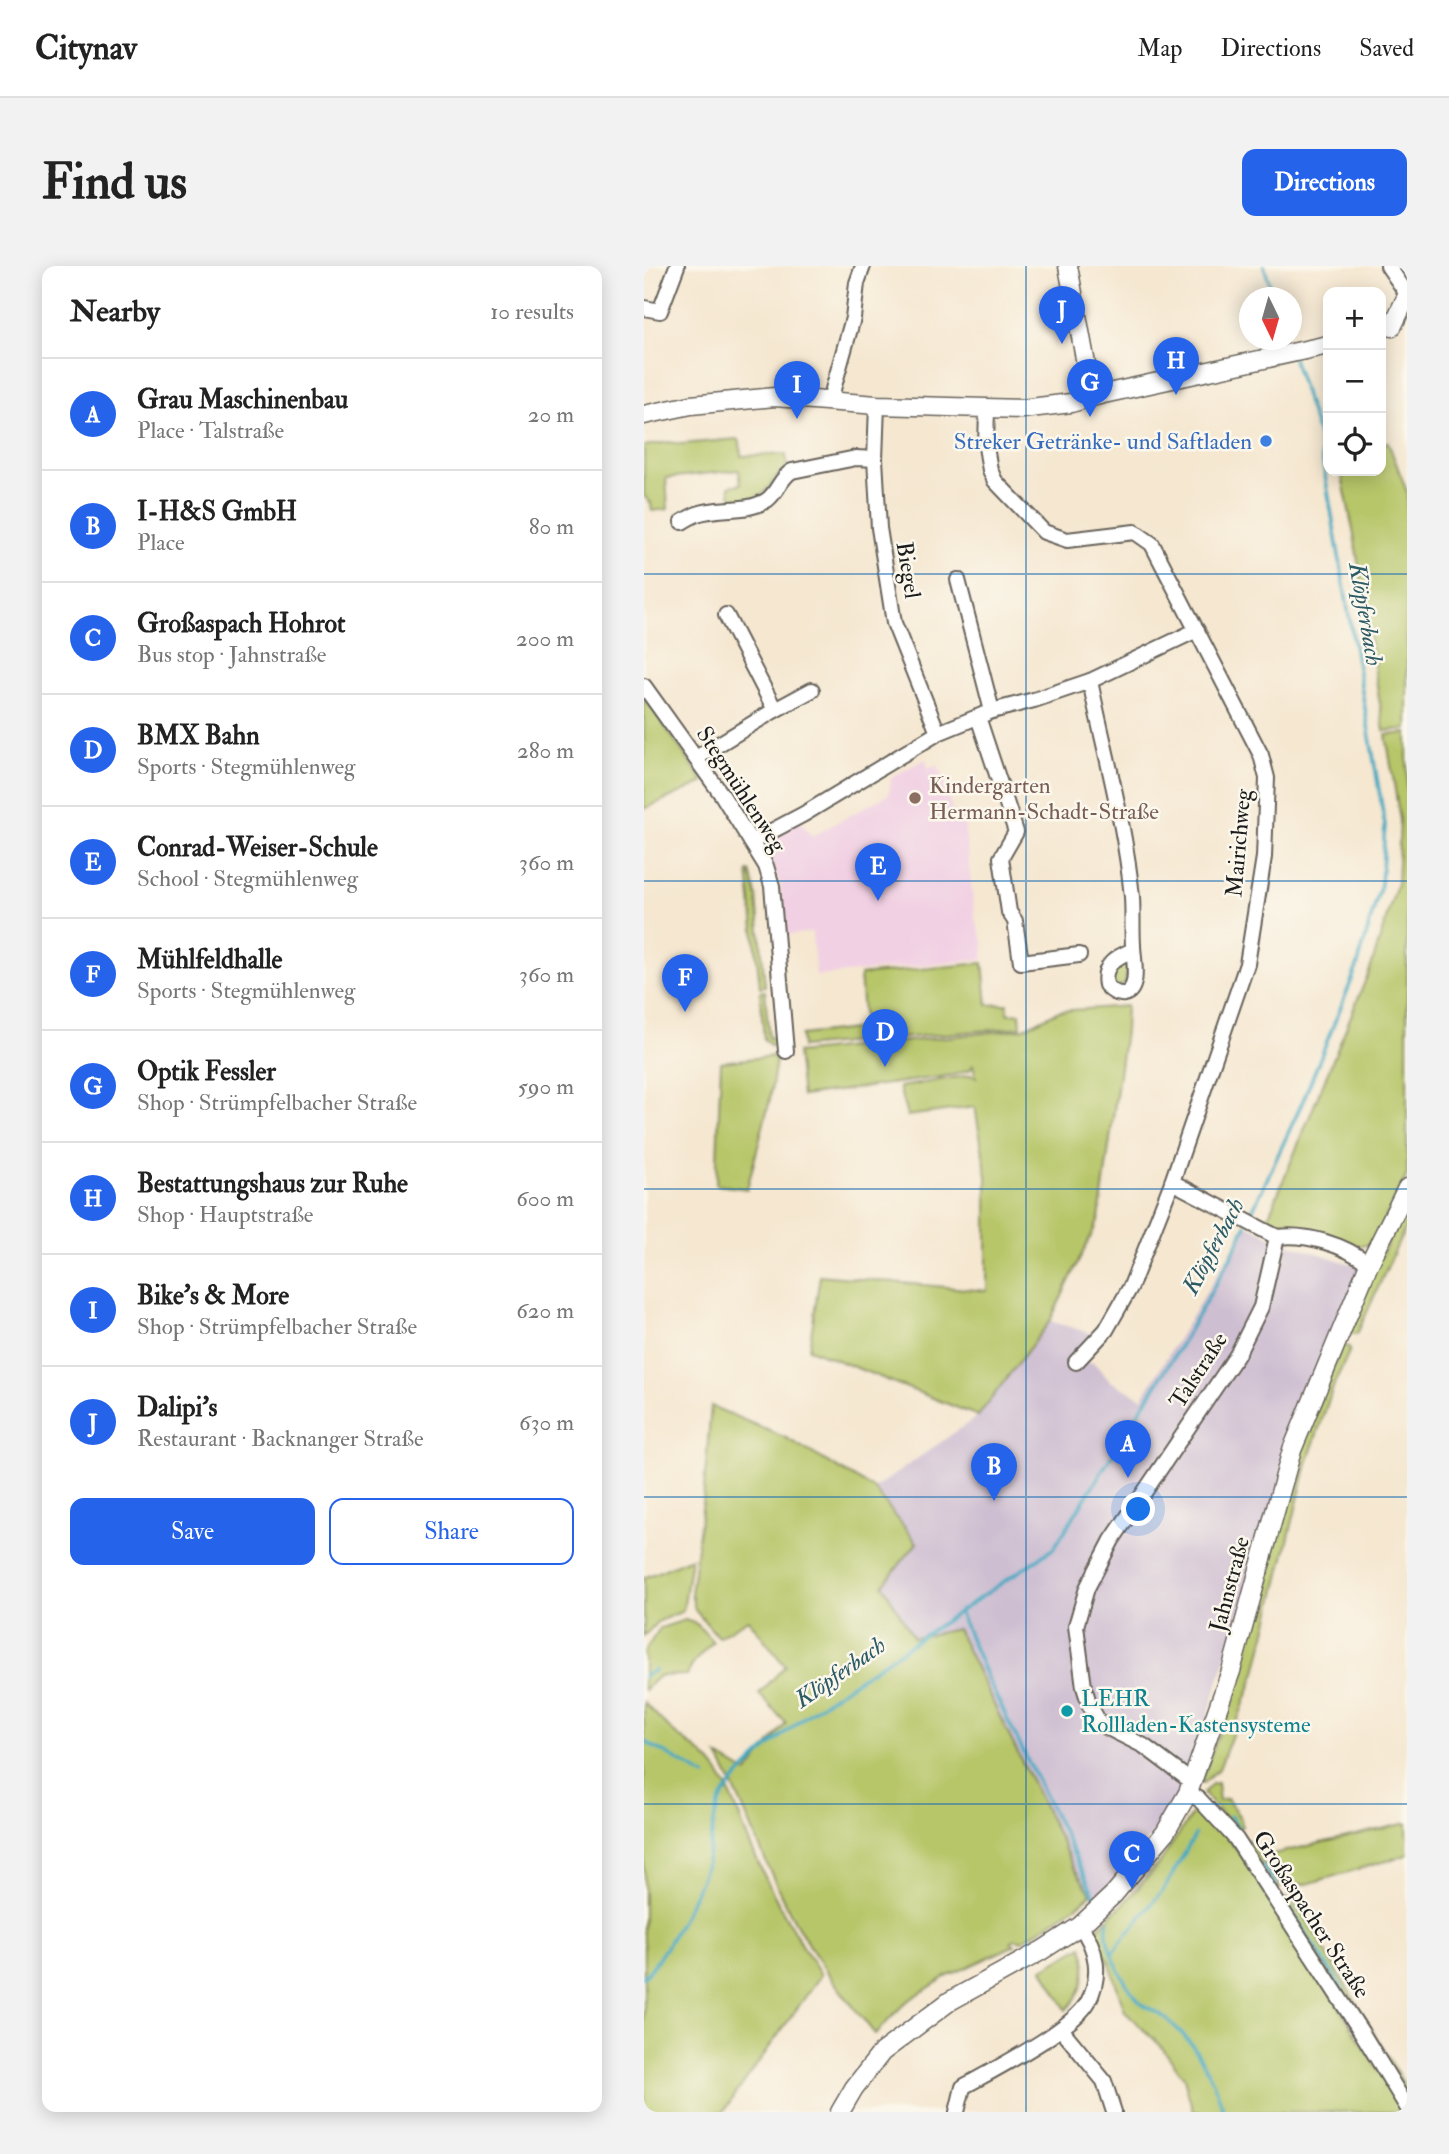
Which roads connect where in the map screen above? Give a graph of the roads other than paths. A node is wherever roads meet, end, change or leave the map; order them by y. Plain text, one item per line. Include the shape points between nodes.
1 (677, 266) edge
2 (863, 266) edge
3 (1068, 266) edge
4 (1388, 266) edge
5 (1407, 295) edge
6 (644, 308) edge
7 (1393, 328) edge
8 (1323, 346) edge
9 (1099, 395) junction
10 (831, 400) junction
11 (877, 405) junction
12 (987, 408) junction
13 (644, 415) edge
14 (875, 459) junction
15 (682, 522) dead end
16 (958, 580) dead end
17 (726, 615) dead end
18 (1197, 630) junction
19 (1090, 681) junction
20 (644, 686) edge
21 (813, 690) dead end
22 (775, 710) junction
23 (985, 714) junction
24 (938, 733) junction
25 (696, 758) junction
26 (751, 842) junction
27 (1133, 950) dead end
28 (1079, 955) dead end
29 (786, 1052) dead end
30 (1172, 1182) junction
31 (1407, 1188) edge
32 (1277, 1237) junction
33 (1369, 1264) junction
34 (1076, 1362) dead end
35 (1190, 1787) junction
36 (1080, 1926) junction
37 (1061, 2029) junction
38 (1407, 2107) edge
39 (840, 2112) edge
40 (957, 2112) edge
41 (1114, 2112) edge

1 - 6 street via 660,311
2 - 10 street
3 - 9 street via 1088,374
4 - 5 street
5 - 7 street
8 - 9 street
9 - 12 street via 1044,407
10 - 11 street
10 - 13 street via 740,399
11 - 12 street
11 - 14 street, Biegel
12 - 18 street, Mairichweg via 986,447 995,481 1044,532 1067,540 1135,532 1152,544
14 - 15 street via 802,468 785,475 766,500 697,514
14 - 24 street, Biegel via 879,528 894,623
16 - 23 street
17 - 22 street
18 - 19 street
18 - 30 street, Mairichweg via 1261,755 1266,778 1264,858 1247,964
19 - 23 street
19 - 27 street via 1123,834
20 - 25 street, Stegmühlenweg
21 - 22 street
22 - 25 street
23 - 24 street
23 - 28 street via 1016,832 1001,858 1021,962
24 - 26 street
25 - 26 street, Stegmühlenweg
26 - 29 street, Stegmühlenweg via 772,886
30 - 32 street
30 - 34 street, Mairichweg via 1131,1286 1105,1330
31 - 33 street, Jahnstraße
32 - 33 street via 1291,1235 1324,1243 1356,1254
32 - 35 street, Talstraße via 1261,1307 1243,1343 1112,1540 1087,1588 1076,1626 1084,1687 1100,1724 1144,1746
33 - 35 street, Jahnstraße via 1292,1450 1231,1671
35 - 36 street, Jahnstraße via 1165,1833
35 - 38 street, Großaspacher Straße via 1236,1839
36 - 37 street via 1092,1941 1098,1970 1088,2002
36 - 39 street, Jahnstraße via 950,2001 882,2052
37 - 40 street via 963,2087
37 - 41 street via 1104,2081

